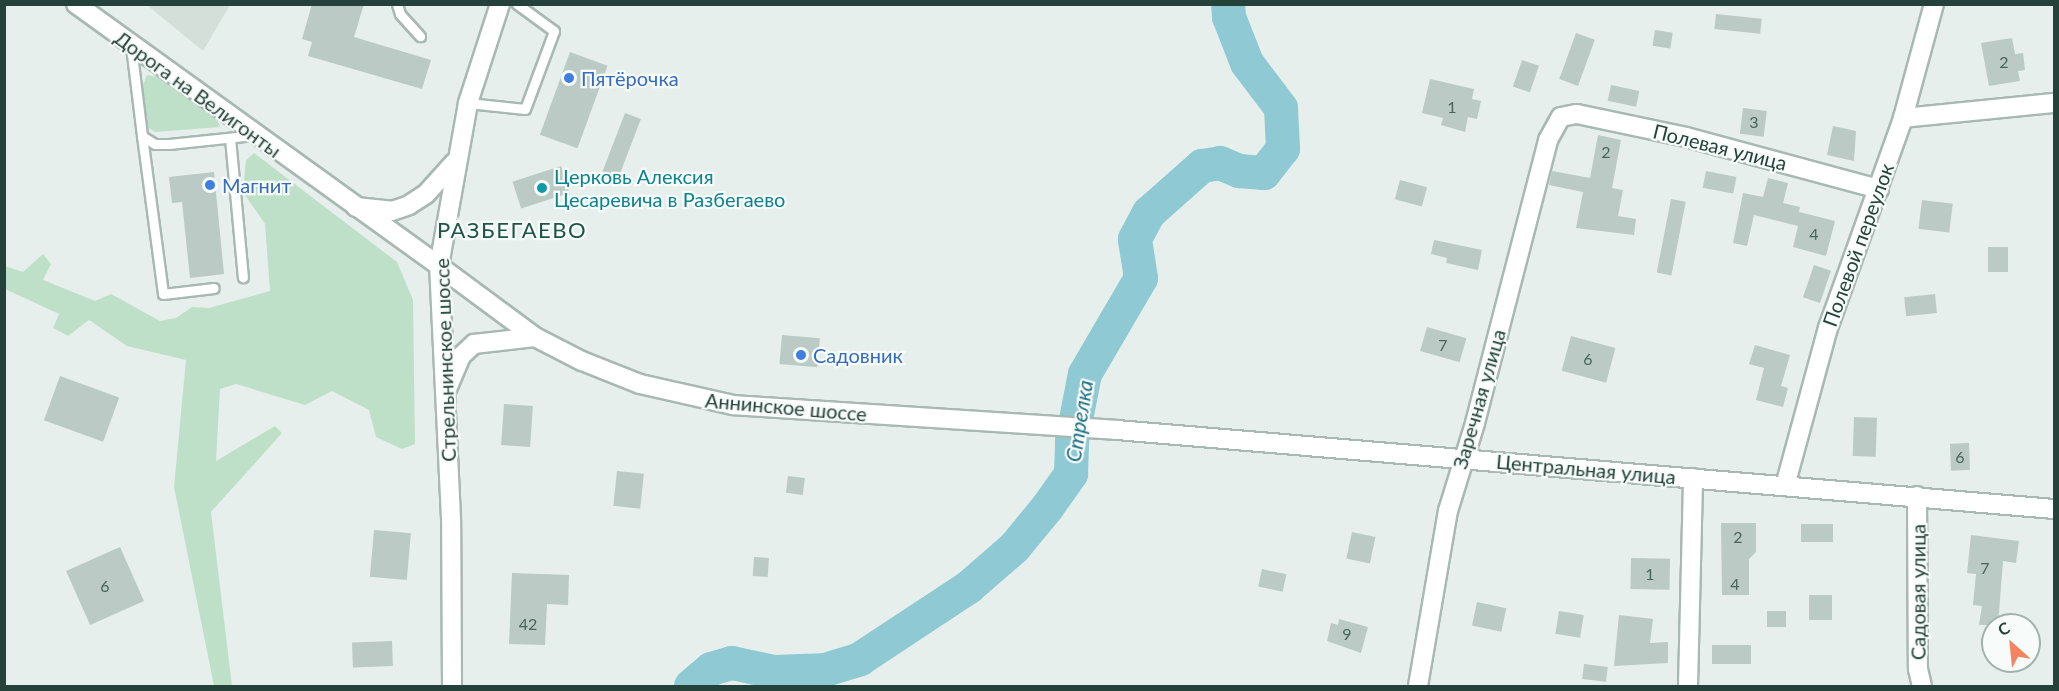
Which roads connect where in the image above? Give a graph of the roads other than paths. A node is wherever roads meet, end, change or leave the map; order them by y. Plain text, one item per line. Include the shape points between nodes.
1 (76, 4) edge
2 (397, 4) edge
3 (500, 4) edge
4 (517, 4) edge
5 (1934, 4) edge
6 (420, 36) dead end
7 (131, 46) junction
8 (468, 103) junction
9 (2055, 103) edge
10 (1561, 117) joint
11 (1903, 118) junction
12 (255, 135) junction
13 (142, 136) junction
14 (230, 138) junction
15 (454, 163) junction
16 (1878, 189) junction
17 (356, 207) junction
18 (438, 266) junction
19 (243, 277) dead end
20 (214, 288) dead end
21 (535, 337) junction
22 (444, 400) junction
23 (1117, 430) joint
24 (1462, 459) junction
25 (1693, 478) junction
26 (1785, 486) junction
27 (1917, 496) junction
28 (2055, 510) edge
29 (452, 687) edge
30 (1418, 687) edge
31 (1688, 687) edge
32 (1922, 687) edge

1 - 7 main road, Дорога на Велигонты
2 - 6 lane via 400,14
3 - 8 main road, Стрельнинское шоссе
4 - 8 lane via 554,31 525,109
5 - 11 main road, Полевой переулок
7 - 12 main road, Дорога на Велигонты
7 - 13 lane
8 - 15 main road, Стрельнинское шоссе
9 - 11 main road
10 - 16 main road, Полевая улица via 1577,114 1686,137
10 - 24 main road, Заречная улица via 1548,140 1475,423
11 - 16 main road, Полевой переулок
12 - 14 lane
12 - 17 main road, Дорога на Велигонты
13 - 14 lane via 162,144
13 - 20 lane via 163,294
14 - 19 lane
15 - 17 main road via 426,194 409,205 392,211
15 - 18 main road, Стрельнинское шоссе
16 - 26 main road, Полевой переулок via 1828,328
17 - 18 main road, Дорога на Велигонты
18 - 21 main road, Аннинское шоссе
18 - 22 main road, Стрельнинское шоссе
21 - 22 main road via 474,344 461,356 451,374
21 - 23 main road, Аннинское шоссе via 613,375 695,399 791,410
22 - 29 main road, Стрельнинское шоссе via 451,518
23 - 24 main road, Центральная улица
24 - 25 main road, Центральная улица
24 - 30 main road, Заречная улица via 1448,511
25 - 26 main road, Центральная улица
25 - 31 main road
26 - 27 main road, Центральная улица
27 - 28 main road, Центральная улица
27 - 32 main road, Садовая улица via 1918,669

